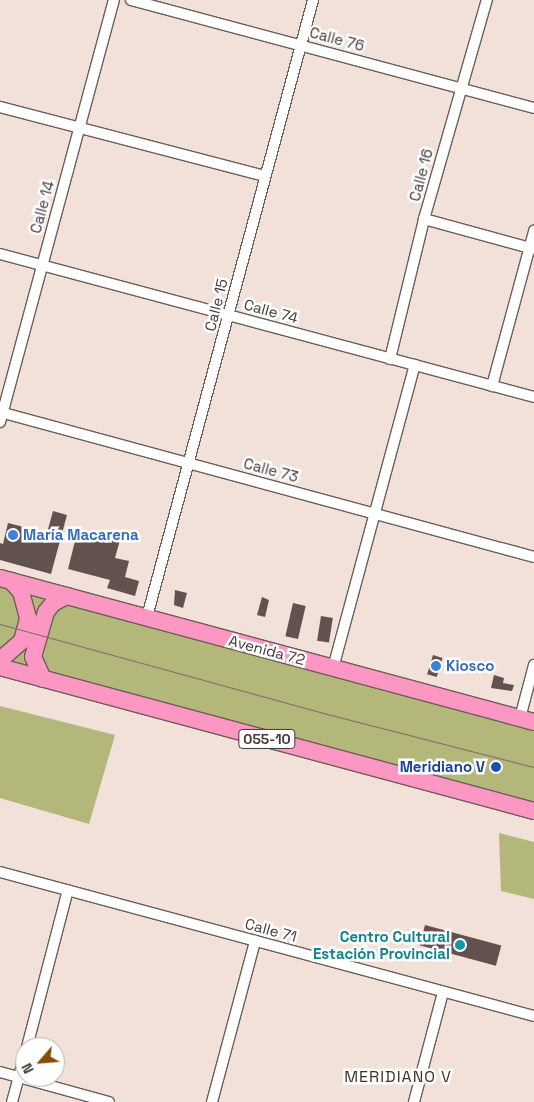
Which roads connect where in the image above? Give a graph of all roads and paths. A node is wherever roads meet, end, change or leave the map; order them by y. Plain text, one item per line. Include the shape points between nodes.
1 (114, 0) edge
2 (132, 0) edge
3 (313, 0) edge
4 (487, 0) edge
5 (301, 45) junction
6 (459, 88) junction
7 (0, 107) edge
8 (534, 108) edge
9 (80, 127) junction
10 (264, 176) junction
11 (424, 219) junction
12 (534, 231) edge
13 (532, 248) edge
14 (0, 254) edge
15 (42, 265) junction
16 (228, 315) junction
17 (390, 359) junction
18 (415, 365) junction
19 (492, 386) junction
20 (534, 397) edge
21 (1, 416) edge
22 (190, 463) junction
23 (374, 514) junction
24 (534, 557) edge
25 (6, 579) edge
26 (67, 596) junction
27 (147, 618) junction
28 (0, 660) edge
29 (534, 665) edge
30 (0, 667) edge
31 (333, 668) junction
32 (43, 679) junction
33 (527, 720) edge
34 (534, 811) edge
35 (0, 872) edge
36 (68, 890) junction
37 (255, 941) junction
38 (443, 992) junction
39 (534, 1016) edge
40 (30, 1037) edge
41 (0, 1072) edge
42 (15, 1076) edge
43 (16, 1087) edge
44 (55, 1087) edge
45 (12, 1102) edge
46 (109, 1102) edge
47 (212, 1102) edge
48 (414, 1102) edge

1 - 9 street, Calle 14
2 - 5 street, Calle 76
3 - 5 street, Calle 15
4 - 6 street, Calle 16
5 - 6 street, Calle 76
5 - 10 street, Calle 15
6 - 8 street, Calle 76
6 - 11 street, Calle 16
7 - 9 street
9 - 10 street
9 - 15 street, Calle 14
10 - 16 street, Calle 15
11 - 13 street
11 - 17 street, Calle 16
12 - 13 street
13 - 19 street
14 - 15 street, Calle 74
15 - 16 street, Calle 74
15 - 21 street, Calle 14
16 - 17 street, Calle 74
16 - 22 street, Calle 15
17 - 18 street, Calle 74
18 - 19 street, Calle 74
18 - 23 street
19 - 20 street, Calle 74
21 - 22 street, Calle 73
22 - 23 street, Calle 73
22 - 27 street, Calle 15
23 - 24 street, Calle 73
23 - 31 street
25 - 26 highway, Avenida 72
25 - 28 highway via 21,592 28,618 22,641
26 - 27 highway, Avenida 72
26 - 32 highway via 53,603 43,620 33,657
27 - 31 highway, Avenida 72
29 - 33 street
30 - 32 highway, 055-10
31 - 33 highway, Avenida 72
32 - 34 highway, 055-10
35 - 36 street, Calle 71
36 - 37 street, Calle 71
36 - 40 street
37 - 38 street, Calle 71
37 - 47 street
38 - 39 street, Calle 71
38 - 48 street
41 - 42 street
43 - 45 street
44 - 46 street

